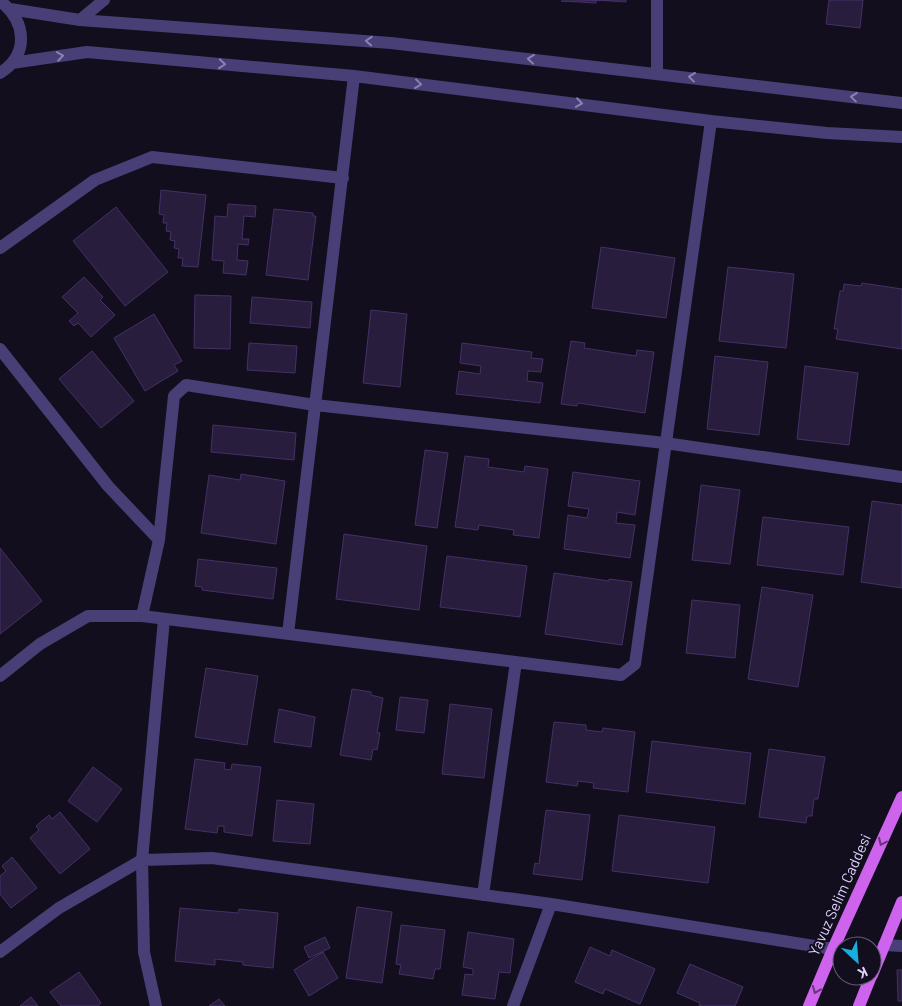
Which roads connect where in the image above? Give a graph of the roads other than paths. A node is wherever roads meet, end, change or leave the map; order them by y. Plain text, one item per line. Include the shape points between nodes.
1 (104, 0) edge
2 (657, 0) edge
3 (5, 5) edge
4 (80, 20) junction
5 (12, 63) junction
6 (0, 73) edge
7 (657, 73) junction
8 (354, 76) junction
9 (902, 103) edge
10 (711, 121) junction
11 (902, 137) edge
12 (344, 178) junction
13 (0, 248) edge
14 (0, 349) edge
15 (315, 405) junction
16 (665, 443) junction
17 (902, 477) edge
18 (159, 540) junction
19 (142, 616) junction
20 (164, 619) junction
21 (288, 634) junction
22 (516, 662) junction
23 (0, 676) edge
24 (902, 797) edge
25 (142, 860) junction
26 (483, 895) junction
27 (902, 902) edge
28 (551, 904) junction
29 (838, 936) edge
30 (884, 945) junction
31 (902, 946) edge
32 (832, 949) joint
33 (882, 950) edge
34 (0, 952) edge
35 (867, 986) edge
36 (156, 1006) edge
37 (513, 1006) edge
38 (809, 1006) edge
39 (859, 1006) edge

1 - 4 street
2 - 7 street
3 - 4 street
3 - 5 street via 18,19 21,32 21,46
7 -> 4 street via 391,43
5 - 6 street
5 -> 8 street via 87,52
9 -> 7 street
8 -> 10 street
8 - 12 street
10 - 11 street
10 - 16 street
12 - 13 street via 152,157 95,180
12 - 15 street
14 - 18 street via 108,486
15 - 16 street
15 - 18 street via 186,385 174,396
15 - 21 street
16 - 17 street
16 - 22 street via 635,664 621,675
18 - 19 street
19 - 20 street
19 - 23 street via 88,616 40,644
20 - 21 street
20 - 25 street
21 - 22 street
22 - 26 street
24 -> 29 main road, Yavuz Selim Caddesi
25 - 26 street via 212,858
25 - 34 street via 59,908
25 - 36 street via 144,952
26 - 28 street
27 - 30 main road
28 - 32 street
28 - 37 street
30 - 31 street
30 - 33 main road
32 -> 38 main road, Yavuz Selim Caddesi
35 - 39 main road

